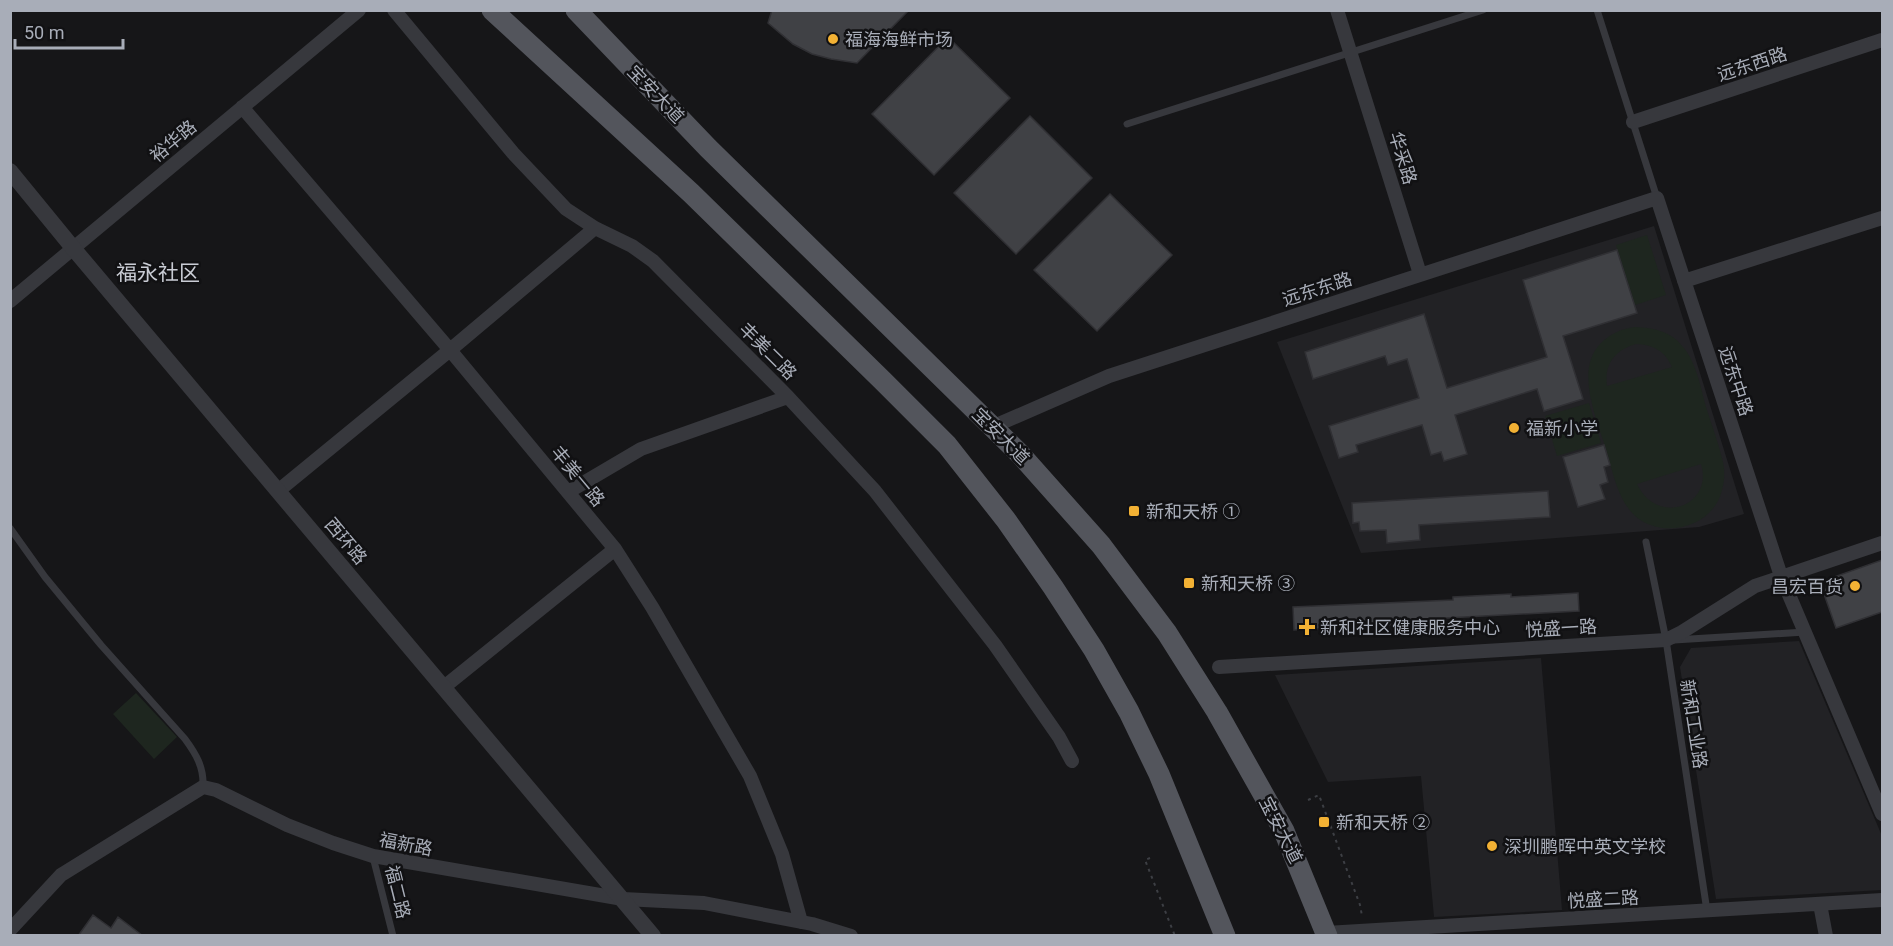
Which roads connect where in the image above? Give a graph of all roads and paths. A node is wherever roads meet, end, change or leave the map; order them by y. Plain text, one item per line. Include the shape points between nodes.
1 (359, 10) edge
2 (394, 10) edge
3 (492, 10) edge
4 (576, 10) edge
5 (1337, 10) edge
6 (1483, 10) edge
7 (1597, 10) edge
8 (1882, 40) edge
9 (1351, 53) junction
10 (242, 107) junction
11 (1633, 122) junction
12 (1127, 124) dead end
13 (10, 171) edge
14 (1657, 198) junction
15 (1882, 218) edge
16 (595, 228) junction
17 (73, 248) junction
18 (1420, 274) junction
19 (1684, 281) junction
20 (10, 301) edge
21 (450, 350) junction
22 (788, 397) junction
23 (992, 427) junction
24 (278, 491) junction
25 (568, 492) junction
26 (10, 528) edge
27 (1646, 542) dead end
28 (1882, 543) edge
29 (615, 549) junction
30 (1781, 576) junction
31 (1805, 632) junction
32 (1666, 640) junction
33 (1220, 666) dead end
34 (444, 687) junction
35 (1072, 761) dead end
36 (203, 787) junction
37 (1308, 800) dead end
38 (1882, 814) edge
39 (373, 856) junction
40 (1150, 858) dead end
41 (623, 899) junction
42 (1882, 900) edge
43 (1820, 904) junction
44 (1707, 911) junction
45 (1362, 919) dead end
46 (801, 922) junction
47 (10, 930) edge
48 (1223, 934) edge
49 (1326, 934) edge
50 (393, 936) edge
51 (653, 936) edge
52 (851, 936) edge
53 (1175, 936) edge
54 (1826, 936) edge

1 - 10 street, 裕华路
2 - 16 street, 丰美二路 via 513,153 566,209
3 - 48 main road via 691,193 883,381 947,446 998,510 1053,586 1129,712 1159,774
4 - 23 main road, 宝安大道 via 708,148
5 - 9 street, 华采路
6 - 9 lane
7 - 11 lane
8 - 11 street, 远东西路
9 - 12 lane
9 - 18 street, 华采路
10 - 17 street, 裕华路
10 - 21 street, 丰美一路
11 - 14 lane
13 - 17 street, 西环路
14 - 18 street, 远东东路
14 - 19 street, 远东中路
15 - 19 street
16 - 21 street
16 - 22 street, 丰美二路 via 653,261
17 - 20 street, 裕华路
17 - 24 street, 西环路
18 - 23 street, 远东东路 via 1108,376
19 - 30 street, 远东中路
21 - 24 street
21 - 25 street, 丰美一路
22 - 25 street via 641,449
22 - 35 street, 丰美二路 via 875,491 988,636
23 - 49 main road, 宝安大道 via 1101,545 1167,633 1284,831
24 - 34 street, 西环路
25 - 29 street, 丰美一路
26 - 36 lane via 101,645 197,755 204,773
27 - 32 lane, 新和工业路
28 - 30 street, 悦盛一路
29 - 34 street
29 - 46 street, 丰美一路 via 750,776 782,854
30 - 31 street, 远东中路
30 - 32 street, 悦盛一路 via 1755,586
31 - 32 lane
31 - 38 street, 远东中路
32 - 33 street, 悦盛一路
32 - 44 lane, 新和工业路
34 - 41 street, 西环路
36 - 39 street, 福新路 via 286,825
36 - 47 street via 61,875
37 - 45 path via 1319,795
39 - 41 street, 福新路
39 - 50 lane, 福二路
40 - 53 path via 1145,860
41 - 46 street, 福新路 via 704,903
41 - 51 street, 西环路
42 - 43 street, 悦盛二路
43 - 44 street, 悦盛二路
43 - 54 street
44 - 49 street, 悦盛二路
46 - 52 street, 福新路

